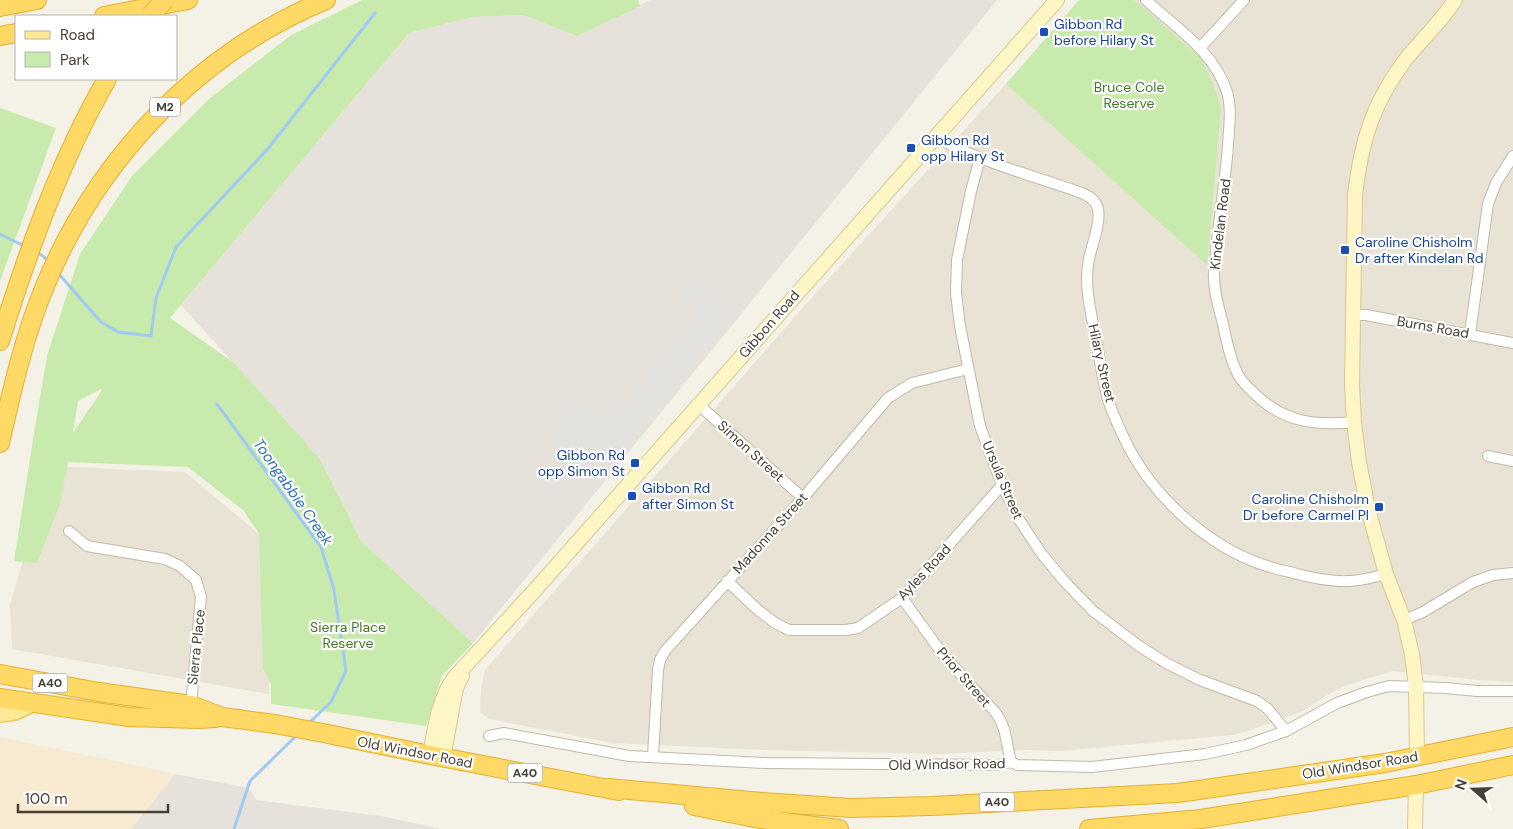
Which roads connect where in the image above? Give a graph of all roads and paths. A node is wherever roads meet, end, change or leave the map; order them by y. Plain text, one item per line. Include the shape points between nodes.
1 (37, 0) edge
2 (165, 0) edge
3 (188, 0) edge
4 (326, 0) edge
5 (1057, 0) edge
6 (1146, 0) edge
7 (1244, 0) edge
8 (1451, 2) edge
9 (0, 7) edge
10 (109, 15) edge
11 (151, 15) edge
12 (15, 33) edge
13 (0, 36) edge
14 (1200, 48) junction
15 (106, 80) edge
16 (936, 137) junction
17 (1513, 156) edge
18 (980, 158) junction
19 (1353, 315) junction
20 (1470, 334) junction
21 (0, 341) edge
22 (1513, 343) edge
23 (968, 369) junction
24 (699, 405) junction
25 (1354, 422) junction
26 (0, 442) edge
27 (1488, 456) dead end
28 (1513, 461) edge
29 (1002, 485) junction
30 (802, 498) junction
31 (69, 531) dead end
32 (1513, 573) edge
33 (1386, 574) junction
34 (727, 581) junction
35 (902, 598) junction
36 (1404, 620) junction
37 (0, 674) edge
38 (1416, 687) junction
39 (1513, 692) edge
40 (0, 698) edge
41 (32, 704) junction
42 (191, 705) junction
43 (0, 714) edge
44 (222, 717) junction
45 (1286, 731) junction
46 (490, 736) dead end
47 (1513, 737) edge
48 (437, 756) junction
49 (653, 756) junction
50 (1417, 756) junction
51 (1011, 762) junction
52 (1513, 765) edge
53 (1416, 785) junction
54 (608, 788) junction
55 (839, 829) edge
56 (1089, 829) edge
57 (1415, 829) edge

1 - 9 highway
2 - 11 highway, bridge
3 - 10 highway
4 - 26 highway, M2 via 250,38 202,73 162,110 105,176 76,221 34,314
5 - 16 street, Gibbon Road
6 - 14 street, Kindelan Road
7 - 14 street
8 - 19 street via 1395,75 1379,102 1364,140 1355,195
12 - 13 highway
14 - 25 street, Kindelan Road via 1211,60 1228,93 1227,163 1214,275 1225,336 1236,370 1261,400 1282,414 1316,424
15 - 21 highway via 48,202
16 - 18 street, Hilary Street
16 - 24 street, Gibbon Road
17 - 20 street via 1496,183 1488,204
18 - 23 street, Ursula Street via 956,260 957,301
18 - 33 street, Hilary Street via 1079,192 1095,202 1098,218 1088,265 1087,293 1107,397 1130,450 1147,478 1188,522 1238,554 1263,565 1310,577 1348,582
19 - 20 street, Burns Road
19 - 25 street
20 - 22 street, Burns Road
23 - 29 street, Ursula Street via 980,426
23 - 30 street, Madonna Street via 912,383 888,398
24 - 30 street, Simon Street
24 - 48 street, Gibbon Road via 481,648 458,683
25 - 33 street via 1364,491
27 - 28 street
29 - 35 street, Ayles Road
29 - 45 street, Ursula Street via 1018,518 1041,553 1093,611 1166,663 1268,709
30 - 34 street, Madonna Street
31 - 42 street, Sierra Place via 87,546 165,559 180,566 196,580 201,597
32 - 36 street via 1473,582
33 - 36 street
34 - 35 street, Ayles Road via 775,623 789,630 858,628
34 - 49 street, Madonna Street via 660,660
35 - 51 street, Prior Street via 944,656 1002,722
36 - 38 street
37 - 42 highway, Old Windsor Road / A40
38 - 39 street, Old Windsor Road
38 - 45 street, Old Windsor Road via 1396,686 1368,692 1337,703
38 - 50 street
40 - 41 highway, Old Windsor Road / A40
41 - 43 main road via 15,712
41 - 44 highway, Old Windsor Road / A40 via 129,717 198,720
42 - 44 highway, Old Windsor Road / A40
44 - 48 highway, Old Windsor Road / A40
45 - 51 street, Old Windsor Road via 1246,745 1204,754 1092,767 1017,765
46 - 49 street, Old Windsor Road via 504,733 614,754
47 - 50 highway, Old Windsor Road / A40
48 - 54 highway, Old Windsor Road / A40
49 - 51 street, Old Windsor Road via 794,764 997,765
50 - 53 highway
50 - 54 highway, Old Windsor Road / A40 via 1178,793 931,806 851,808
52 - 53 highway, Old Windsor Road
53 - 56 highway, Old Windsor Road via 1200,819
53 - 57 street
54 - 55 highway, Old Windsor Road / A40 via 760,819

